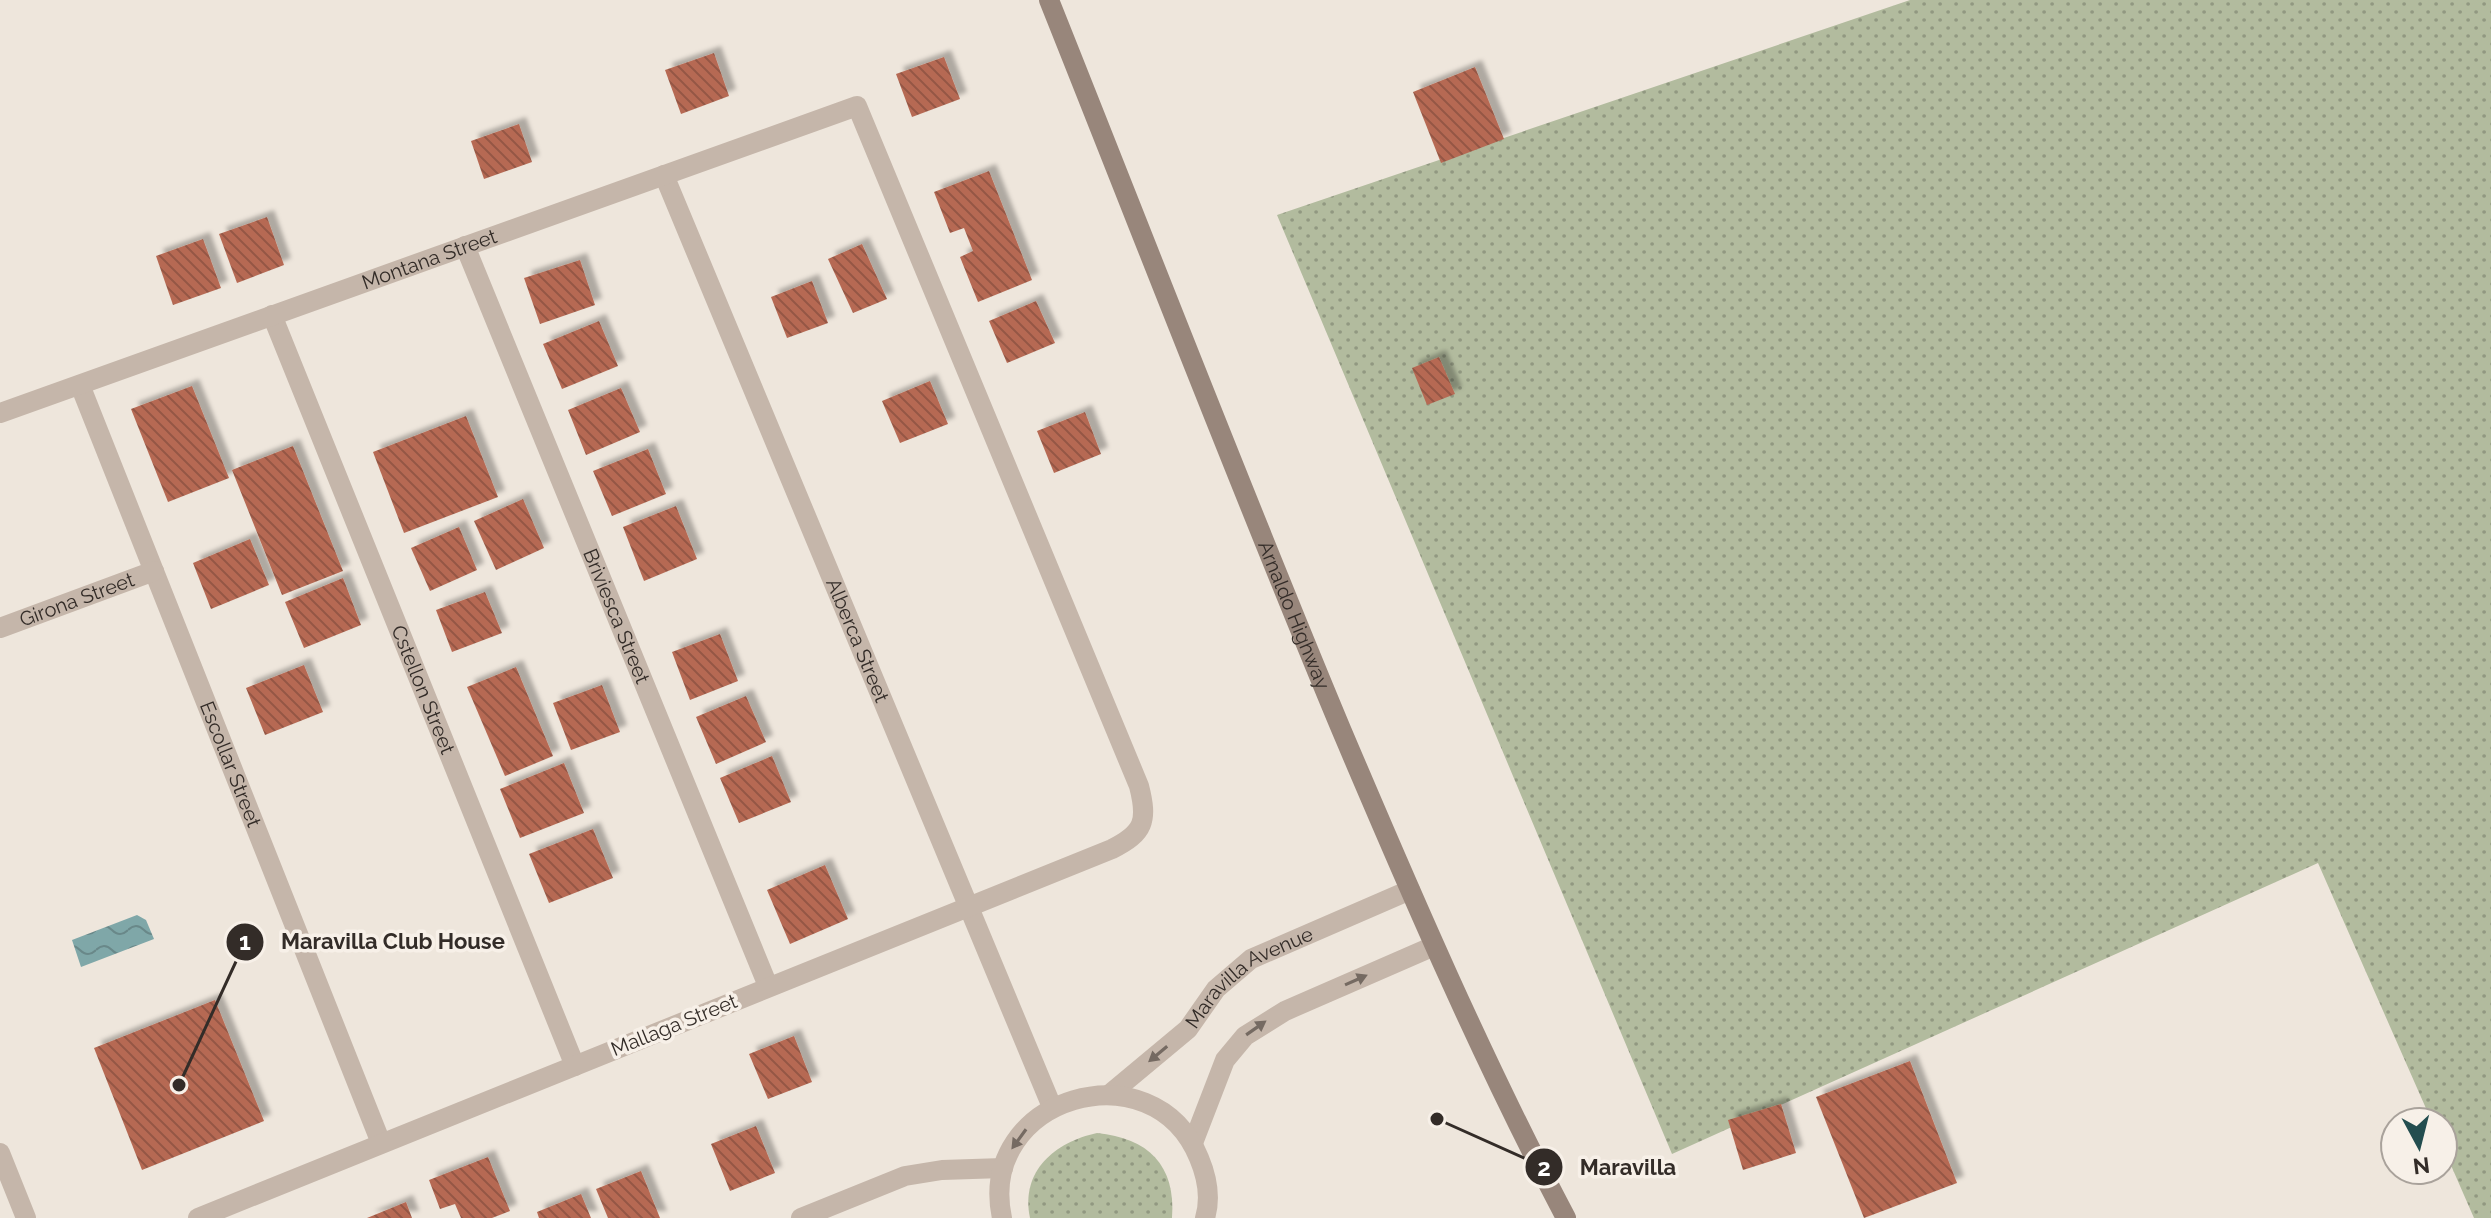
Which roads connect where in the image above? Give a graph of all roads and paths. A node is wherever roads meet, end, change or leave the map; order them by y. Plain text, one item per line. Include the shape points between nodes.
1 (1049, 0) edge
2 (664, 175) junction
3 (465, 246) junction
4 (272, 315) junction
5 (80, 385) junction
6 (0, 413) edge
7 (154, 571) junction
8 (0, 628) edge
9 (1143, 824) joint
10 (1410, 890) junction
11 (968, 906) junction
12 (1434, 946) junction
13 (768, 986) junction
14 (575, 1066) junction
15 (1110, 1094) junction
16 (1052, 1107) junction
17 (381, 1143) junction
18 (1193, 1143) junction
19 (0, 1153) edge
20 (1003, 1168) junction
21 (26, 1218) edge
22 (198, 1218) edge
23 (801, 1218) edge
24 (1002, 1218) edge
25 (1205, 1218) edge
26 (1566, 1218) edge

1 - 10 main road, Arnaldo Highway via 1271,560
2 - 3 street, Montana Street
2 - 9 street, Montana Street via 857,106 1139,786
2 - 11 street, Alberca Street
3 - 4 street, Montana Street
3 - 13 street, Briviesca Street
4 - 5 street, Montana Street
4 - 14 street, Cstellon Street
5 - 6 street, Montana Street
5 - 7 street, Escollar Street
7 - 8 street, Girona Street
7 - 17 street, Escollar Street
9 - 11 street, Mallaga Street via 1131,839 1112,849
10 - 12 main road, Arnaldo Highway
10 -> 15 street, Maravilla Avenue via 1251,959 1216,989 1188,1029
11 - 13 street, Mallaga Street
11 - 16 street, Alberca Street
18 -> 12 street, Maravilla Avenue via 1225,1060 1245,1036 1285,1011
12 - 26 main road, Arnaldo Highway
13 - 14 street, Mallaga Street
14 - 17 street, Mallaga Street
15 - 16 street
15 - 18 street via 1143,1101 1171,1118
16 -> 20 street via 1014,1144
17 - 22 street, Mallaga Street
18 - 25 street via 1206,1176
19 - 21 street
20 - 23 street via 905,1176
20 - 24 street

